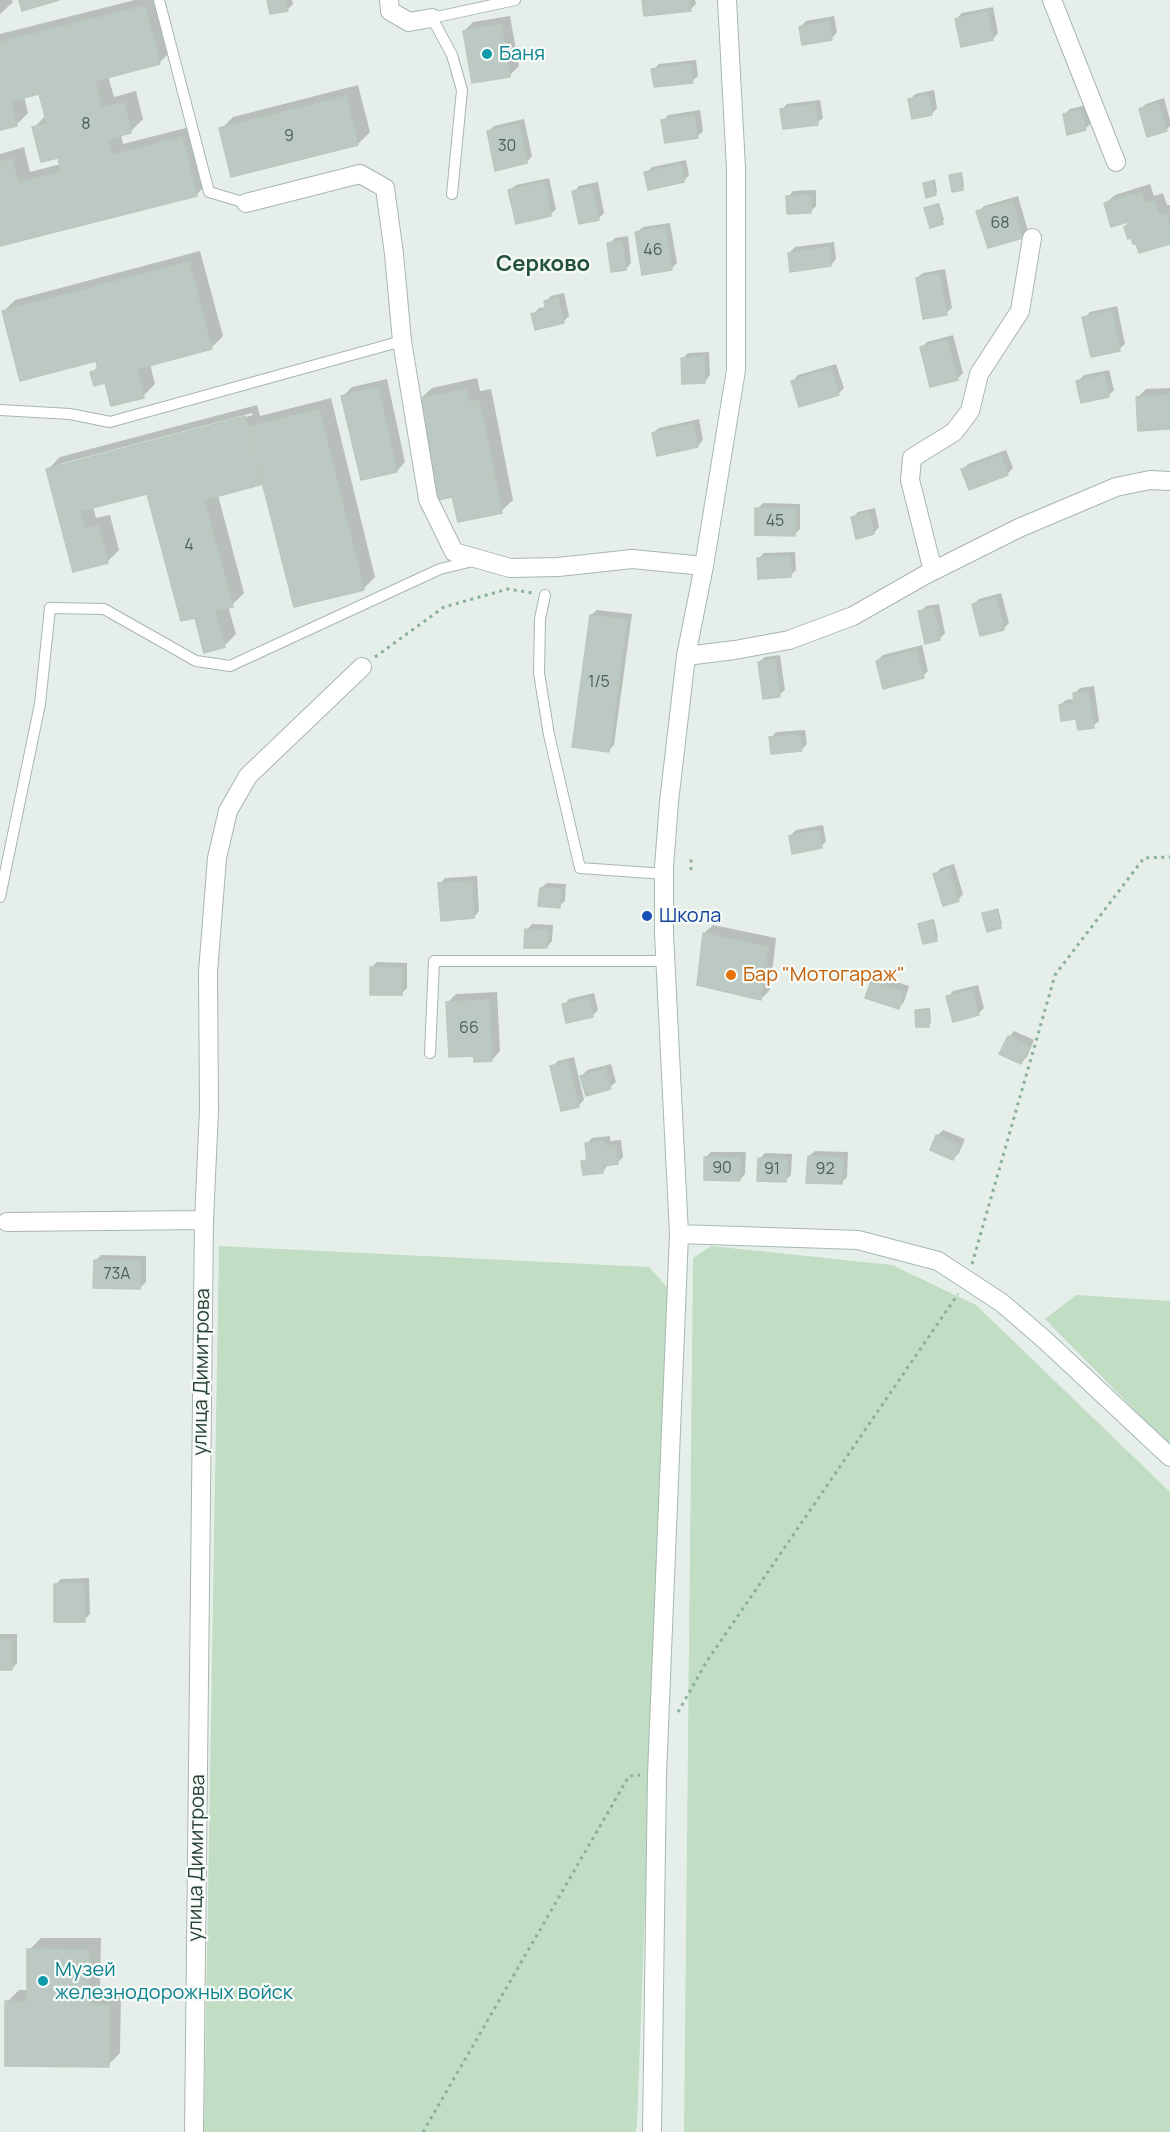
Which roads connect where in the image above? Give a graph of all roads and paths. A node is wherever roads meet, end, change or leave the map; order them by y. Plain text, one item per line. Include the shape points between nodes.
1 (159, 0) edge
2 (389, 0) edge
3 (515, 0) edge
4 (727, 0) edge
5 (1052, 0) edge
6 (432, 18) junction
7 (1116, 162) dead end
8 (453, 194) dead end
9 (246, 203) joint
10 (1032, 238) dead end
11 (402, 341) junction
12 (0, 410) edge
13 (1170, 481) edge
14 (476, 560) junction
15 (704, 566) junction
16 (933, 571) junction
17 (545, 595) joint
18 (686, 656) junction
19 (362, 666) joint
20 (691, 856) dead end
21 (1170, 857) edge
22 (691, 870) dead end
23 (664, 874) junction
24 (0, 897) edge
25 (665, 961) junction
26 (430, 1053) dead end
27 (204, 1220) junction
28 (7, 1222) dead end
29 (679, 1234) junction
30 (967, 1280) junction
31 (1170, 1457) edge
32 (673, 1720) dead end
33 (657, 1775) junction
34 (194, 2132) edge
35 (423, 2132) edge
36 (652, 2132) edge

1 - 9 lane via 209,192
2 - 6 street via 390,11 409,22
3 - 6 lane
4 - 15 street via 736,168 736,370
5 - 7 street
6 - 8 lane via 452,55 462,90
9 - 11 street via 360,174 385,188
10 - 16 street via 1020,311 979,375 970,411 954,432 912,458 910,480
11 - 12 lane via 110,422 70,414
11 - 14 street via 428,499 454,552
13 - 16 street via 1150,480 1116,487 1018,528
14 - 15 street via 510,568 632,559
14 - 24 lane via 440,569 230,666 196,661 104,609 50,608 40,704
15 - 18 street
16 - 18 street via 853,616 789,640
17 - 19 path via 508,589 444,607
17 - 23 lane via 538,673 580,868
18 - 23 street
19 - 27 street, улица Димитрова via 248,776 228,811 217,858 208,972
20 - 22 path
21 - 30 path via 1144,858 1055,975
23 - 25 street
25 - 26 lane via 434,961
25 - 29 street
27 - 28 street
27 - 34 street, улица Димитрова
29 - 30 street via 858,1240 938,1261
29 - 33 street
30 - 31 street via 1002,1303 1046,1341
30 - 32 path via 707,1661
33 - 35 path via 629,1776
33 - 36 street

